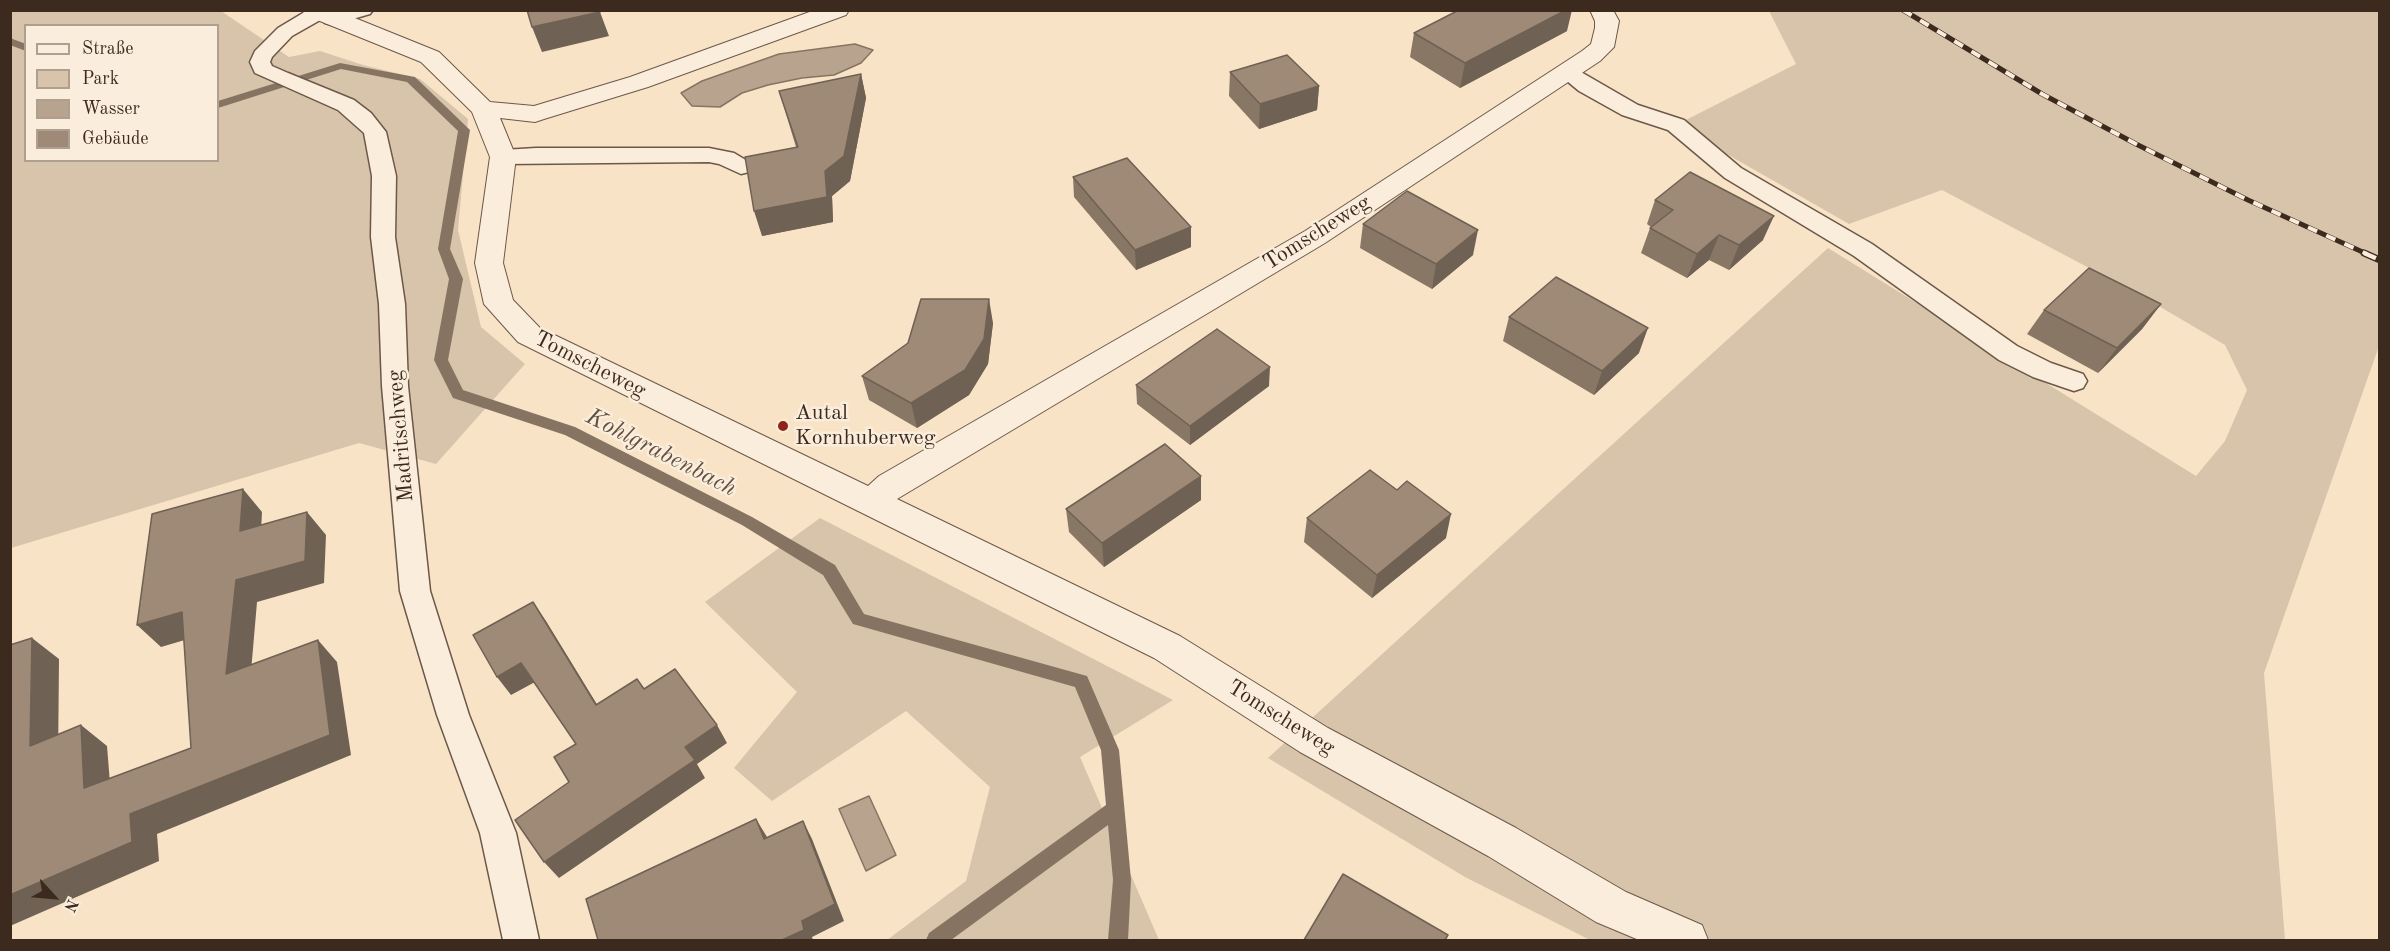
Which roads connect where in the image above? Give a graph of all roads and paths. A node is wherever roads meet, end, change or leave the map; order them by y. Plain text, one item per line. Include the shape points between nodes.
1 (838, 10) edge
2 (1601, 10) edge
3 (332, 13) edge
4 (1567, 72) junction
5 (483, 109) junction
6 (503, 157) junction
7 (741, 167) dead end
8 (2074, 381) dead end
9 (870, 503) junction
10 (521, 940) edge
11 (1687, 940) edge

1 - 5 street via 639,82 535,114
2 - 4 street, Tomscheweg via 1607,21 1602,47
3 - 5 street via 430,57
3 - 10 lane, Madritschweg via 285,32 260,62 262,69 346,105 375,132 384,176 383,237 416,591 453,715 498,833
4 - 8 lane via 1630,110 1676,125 1733,173 1863,250 2008,353
4 - 9 street, Tomscheweg via 1315,237 891,485
5 - 6 street
6 - 7 lane via 702,155 726,158
6 - 9 street, Tomscheweg via 489,263 499,304 529,336
9 - 11 street, Tomscheweg via 1167,647 1314,740 1611,906

